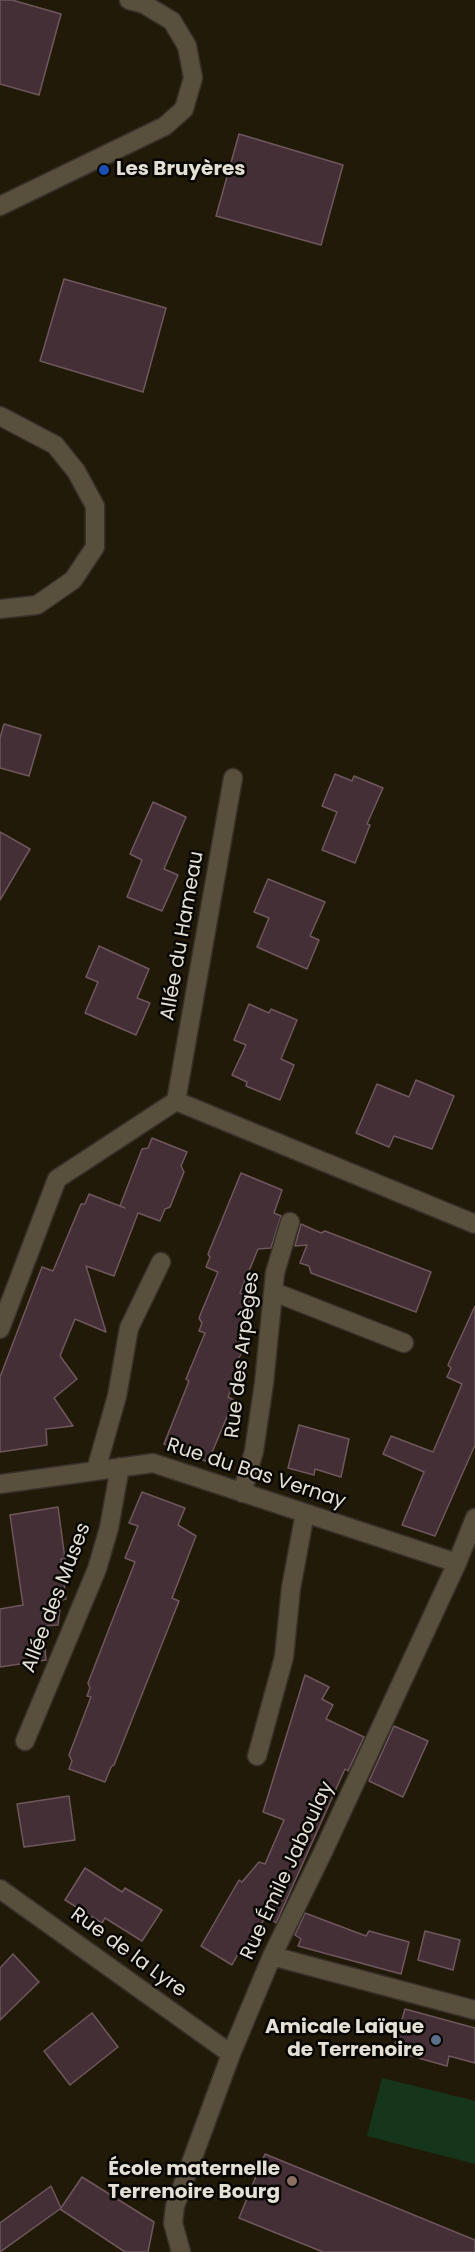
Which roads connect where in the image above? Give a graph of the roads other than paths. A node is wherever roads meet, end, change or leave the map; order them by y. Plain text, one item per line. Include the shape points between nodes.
1 (129, 0) edge
2 (0, 206) edge
3 (0, 416) edge
4 (0, 609) edge
5 (233, 778) dead end
6 (176, 1101) junction
7 (290, 1222) dead end
8 (475, 1224) edge
9 (161, 1262) dead end
10 (274, 1292) junction
11 (0, 1329) edge
12 (404, 1343) dead end
13 (120, 1467) junction
14 (96, 1470) junction
15 (0, 1484) edge
16 (242, 1493) junction
17 (305, 1513) junction
18 (475, 1518) edge
19 (457, 1563) junction
20 (26, 1741) dead end
21 (257, 1756) dead end
22 (0, 1888) edge
23 (272, 1956) junction
24 (475, 2010) edge
25 (231, 2054) junction
26 (181, 2252) edge

1 - 2 street via 172,21 187,45 193,78 184,109 165,126
3 - 4 street via 55,445 76,471 95,506 95,547 73,580 37,605
5 - 6 street, Allée du Hameau
6 - 8 street
6 - 11 street via 57,1179
7 - 10 street, Rue des Arpèges via 275,1273
9 - 14 street via 129,1328 117,1396
10 - 12 street
10 - 16 street, Rue des Arpèges via 255,1440
13 - 14 street, Rue du Bas Vernay
13 - 16 street, Rue du Bas Vernay via 153,1464
13 - 20 street, Allée des Muses via 97,1569
14 - 15 street, Rue du Bas Vernay
16 - 17 street, Rue du Bas Vernay
17 - 19 street, Rue du Bas Vernay
17 - 21 street via 291,1588 284,1657
18 - 19 street, Rue Émile Jaboulay
19 - 23 street, Rue Émile Jaboulay
22 - 25 street, Rue de la Lyre
23 - 24 street
23 - 25 street, Rue Émile Jaboulay
25 - 26 street, Rue Émile Jaboulay via 175,2206 173,2223

